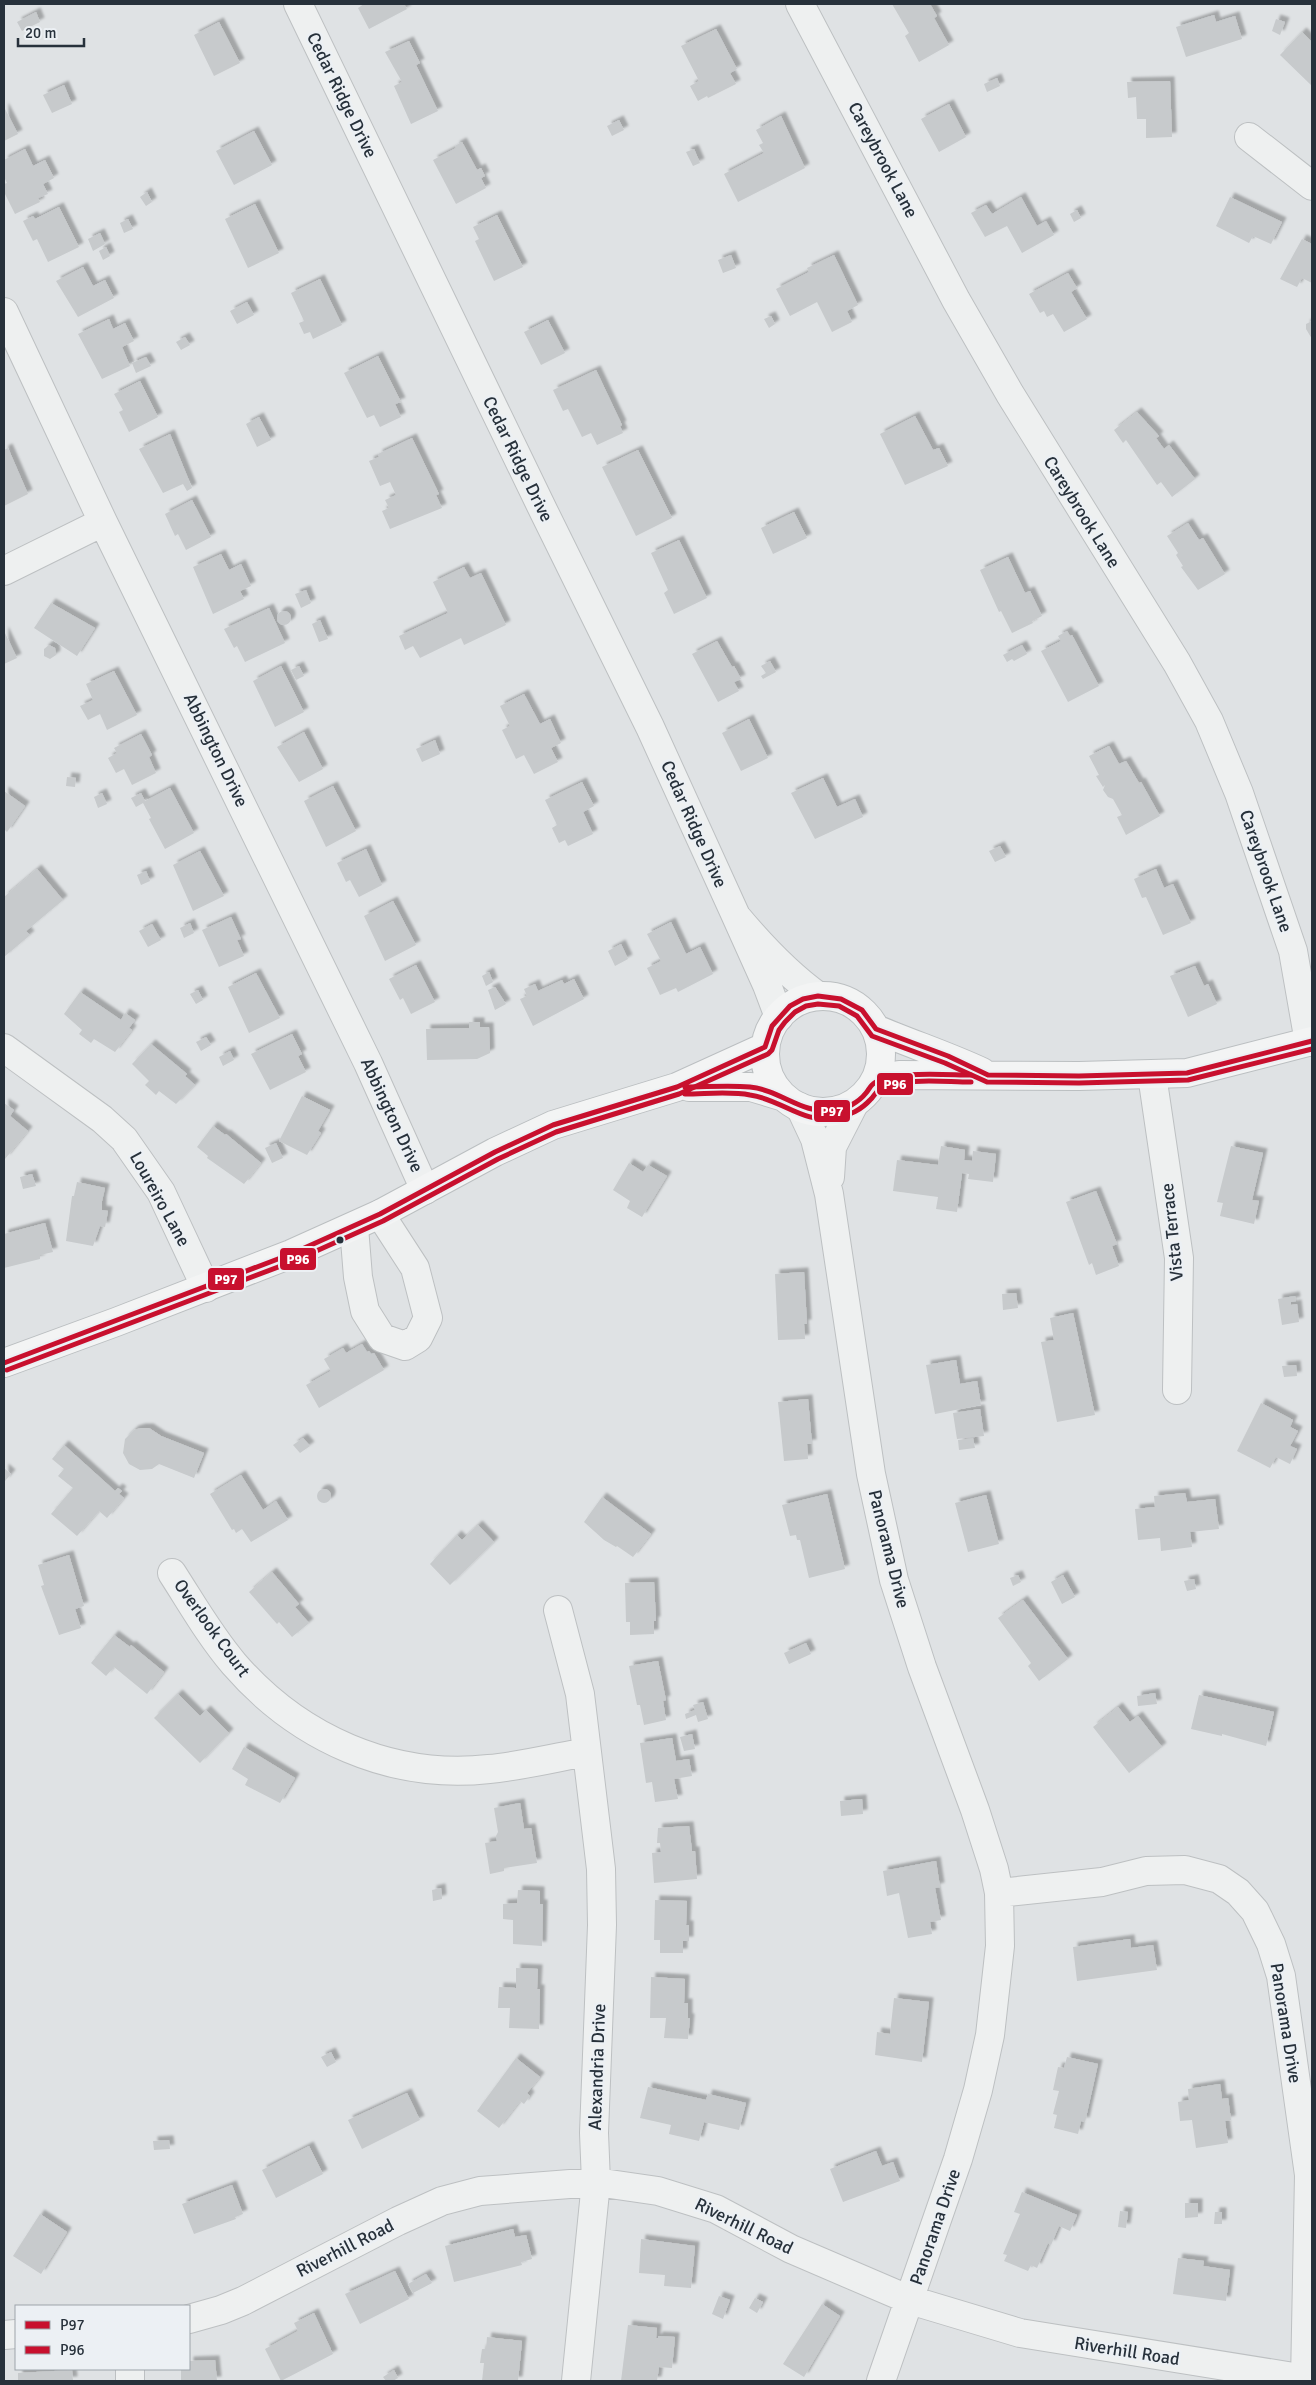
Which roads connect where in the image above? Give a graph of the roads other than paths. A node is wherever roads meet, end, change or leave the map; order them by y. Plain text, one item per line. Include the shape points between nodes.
1 (298, 4) edge
2 (800, 4) edge
3 (1249, 137) dead end
4 (1312, 186) edge
5 (4, 312) edge
6 (103, 522) junction
7 (4, 572) edge
8 (736, 916) junction
9 (818, 996) junction
10 (778, 1017) junction
11 (876, 1029) junction
12 (1311, 1041) edge
13 (765, 1047) junction
14 (4, 1048) edge
15 (988, 1075) junction
16 (1152, 1075) junction
17 (873, 1084) junction
18 (677, 1087) junction
19 (792, 1102) junction
20 (854, 1104) junction
21 (425, 1190) junction
22 (829, 1194) junction
23 (380, 1214) junction
24 (354, 1227) junction
25 (206, 1288) junction
26 (4, 1362) edge
27 (1176, 1390) dead end
28 (172, 1573) dead end
29 (558, 1610) dead end
30 (586, 1752) junction
31 (998, 1893) junction
32 (596, 2182) junction
33 (910, 2300) junction
34 (190, 2319) edge
35 (1307, 2380) edge
36 (576, 2381) edge
37 (881, 2381) edge

1 - 8 street, Cedar Ridge Drive via 650,727
2 - 12 street, Careybrook Lane via 956,300 1209,721 1239,793 1292,951
3 - 4 street
5 - 6 street, Abbington Drive
6 - 7 street
6 - 21 street, Abbington Drive via 364,1054
8 - 9 street, Cedar Ridge Drive via 788,974
8 - 10 street, Cedar Ridge Drive via 768,985
9 - 10 main road via 803,999
9 - 11 main road via 841,998 862,1010
10 - 13 main road
11 - 15 main road
11 - 17 main road via 881,1057
12 - 16 main road via 1187,1072
13 - 18 main road
13 - 19 main road via 766,1066 773,1083
14 - 25 street, Loureiro Lane via 102,1118 124,1138 160,1192
15 - 16 main road
15 - 17 main road via 899,1075
16 - 27 street, Vista Terrace via 1179,1258
17 - 20 main road
18 - 19 main road via 751,1087
18 - 21 main road via 553,1125 494,1152
19 - 20 main road via 818,1112 836,1111
19 - 22 street, Panorama Drive via 816,1139
20 - 22 street, Panorama Drive via 832,1147
21 - 23 main road
22 - 31 street, Panorama Drive via 871,1474 894,1580 975,1810 994,1869
23 - 24 main road
23 - 24 street via 415,1268 428,1318 418,1338 406,1346 382,1338 365,1311 358,1277
24 - 25 main road
25 - 26 main road
28 - 30 street, Overlook Court via 203,1622 250,1680 300,1722 373,1759 402,1766 448,1770 488,1769
29 - 30 street, Alexandria Drive via 576,1673
30 - 32 street, Alexandria Drive via 601,1869 594,2133
31 - 33 street, Panorama Drive via 1000,1946 990,2035 958,2159
31 - 35 street, Panorama Drive via 1102,1882 1146,1871 1185,1870 1219,1878 1238,1892 1255,1911 1271,1944 1281,1976 1309,2175
32 - 33 street, Riverhill Road via 658,2191 716,2208 791,2249
32 - 34 street, Riverhill Road via 480,2191 442,2201 243,2301
32 - 36 street, Alexandria Drive
33 - 35 street, Riverhill Road via 1020,2333
33 - 37 street, Panorama Drive

